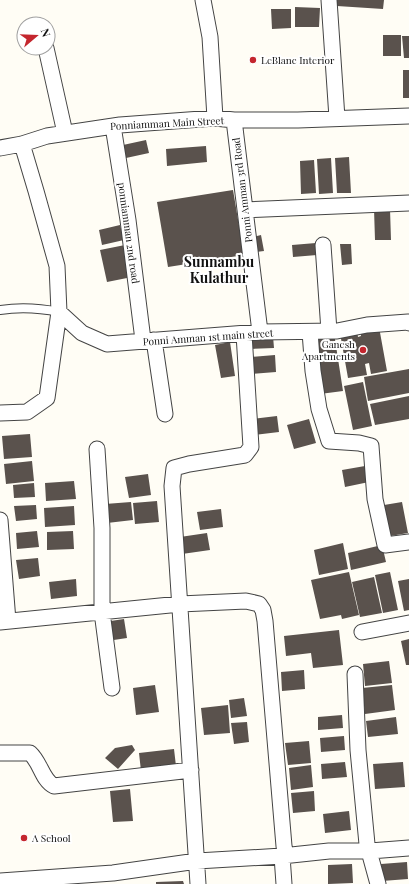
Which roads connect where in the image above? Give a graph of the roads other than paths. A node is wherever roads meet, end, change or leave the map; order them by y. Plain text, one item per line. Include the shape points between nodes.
1 (203, 0) edge
2 (329, 0) edge
3 (48, 56) edge
4 (409, 116) edge
5 (215, 118) junction
6 (337, 118) junction
7 (234, 120) junction
8 (113, 126) junction
9 (65, 133) junction
10 (22, 144) junction
11 (0, 148) edge
12 (409, 202) edge
13 (245, 210) junction
14 (323, 245) dead end
15 (0, 310) edge
16 (59, 312) junction
17 (409, 322) edge
18 (329, 331) junction
19 (260, 332) junction
20 (310, 332) junction
21 (244, 334) junction
22 (148, 340) junction
23 (0, 413) edge
24 (165, 414) dead end
25 (97, 449) dead end
26 (0, 520) edge
27 (409, 542) edge
28 (180, 604) junction
29 (102, 612) junction
30 (4, 622) edge
31 (409, 623) edge
32 (362, 632) dead end
33 (354, 674) dead end
34 (112, 688) dead end
35 (0, 753) edge
36 (191, 770) junction
37 (409, 848) edge
38 (370, 851) junction
39 (284, 856) junction
40 (197, 861) junction
41 (113, 879) edge
42 (0, 881) edge
43 (198, 884) edge
44 (284, 884) edge
45 (378, 884) edge

1 - 5 street via 210,37
2 - 6 street
3 - 9 street
4 - 6 street, Ponniamman Main Street
5 - 7 street, Ponniamman Main Street
5 - 8 street, Ponniamman Main Street
6 - 7 street, Ponniamman Main Street
7 - 13 street, Ponni Amman 3rd Road
8 - 9 street, Ponniamman Main Street
8 - 22 street, ponniamman 2nd road
9 - 10 street, Ponniamman Main Street
10 - 11 street, Ponniamman Main Street
10 - 16 street via 57,266
12 - 13 street
13 - 19 street, Ponni Amman 3rd Road
14 - 18 street
15 - 16 lane via 39,308
16 - 22 street, Ponni Amman 1st main street via 82,333 107,344
16 - 23 street via 47,398 27,412
17 - 18 street, Ponni Amman 1st main street
18 - 20 street, Ponni Amman 1st main street
19 - 20 street, Ponni Amman 1st main street
19 - 21 street, Ponni Amman 1st main street
20 - 27 street via 319,410 329,441 371,446 375,499 385,545
21 - 22 street, Ponni Amman 1st main street
21 - 28 street via 251,447 245,455 174,468 172,486
22 - 24 street, ponniamman 2nd road
25 - 29 street via 102,528
26 - 30 street
28 - 29 street
28 - 36 street
28 - 39 street via 246,601 259,604 263,610
29 - 30 street
29 - 34 street
31 - 32 street
33 - 38 street via 358,750 367,844
35 - 36 street via 30,753 48,783 54,786
36 - 40 street
37 - 38 street
38 - 39 street via 329,851
38 - 45 street
39 - 40 street
39 - 44 street
40 - 41 street
40 - 43 street
41 - 42 street

